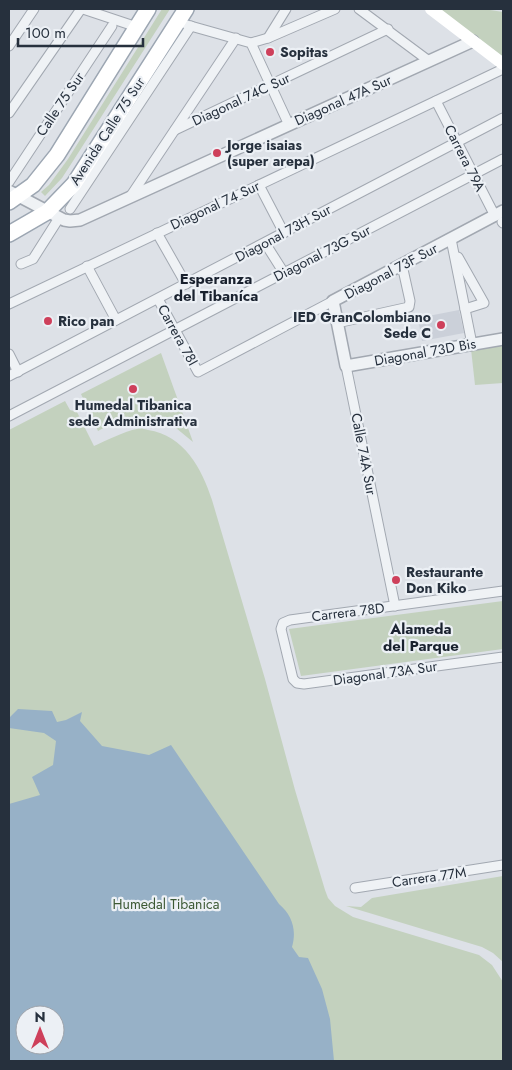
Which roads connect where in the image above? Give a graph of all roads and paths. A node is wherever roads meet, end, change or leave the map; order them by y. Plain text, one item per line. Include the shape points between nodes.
1 (34, 9) edge
2 (82, 9) edge
3 (148, 9) edge
4 (186, 9) edge
5 (286, 9) edge
6 (335, 9) edge
7 (360, 9) edge
8 (431, 9) edge
9 (185, 24) junction
10 (112, 26) dead end
11 (137, 27) junction
12 (388, 29) junction
13 (236, 38) junction
14 (268, 38) junction
15 (473, 41) junction
16 (252, 42) junction
17 (9, 46) edge
18 (429, 61) junction
19 (503, 64) edge
20 (503, 69) edge
21 (271, 84) junction
22 (436, 101) junction
23 (9, 113) edge
24 (503, 118) edge
25 (289, 125) junction
26 (175, 130) junction
27 (457, 142) junction
28 (503, 159) edge
29 (473, 174) junction
30 (9, 182) edge
31 (259, 185) junction
32 (12, 196) edge
33 (130, 197) junction
34 (70, 209) dead end
35 (53, 215) junction
36 (501, 218) edge
37 (157, 233) junction
38 (284, 233) junction
39 (9, 234) edge
40 (452, 238) junction
41 (265, 242) junction
42 (454, 250) junction
43 (20, 264) dead end
44 (402, 265) junction
45 (87, 266) junction
46 (284, 273) junction
47 (186, 284) junction
48 (158, 299) junction
49 (333, 302) junction
50 (9, 304) edge
51 (465, 309) junction
52 (116, 320) junction
53 (337, 323) junction
54 (175, 330) junction
55 (503, 339) edge
56 (472, 344) junction
57 (9, 354) edge
58 (346, 366) junction
59 (18, 372) junction
60 (198, 372) joint
61 (9, 376) edge
62 (9, 416) edge
63 (503, 591) edge
64 (395, 606) junction
65 (503, 657) edge
66 (297, 683) joint
67 (503, 865) edge
68 (355, 888) dead end

1 - 17 street
2 - 11 street
2 - 23 street
3 - 11 main road, Avenida Calle 75 Sur
4 - 9 main road, Avenida Calle 75 Sur
5 - 14 street
6 - 14 street
7 - 12 street
8 - 15 main road
9 - 13 street
9 - 34 street
9 - 35 main road, Avenida Calle 75 Sur
10 - 30 street, Calle 75 Sur
11 - 32 main road, Avenida Calle 75 Sur via 57,155 38,179
12 - 18 street
12 - 21 street, Diagonal 74C Sur
13 - 16 street
13 - 26 street
14 - 16 street
15 - 18 street, Diagonal 47A Sur
15 - 19 main road
16 - 21 street
18 - 25 street, Diagonal 47A Sur
20 - 22 street, Diagonal 74 Sur
21 - 25 street
21 - 26 street, Diagonal 74C Sur
22 - 27 street, Carrera 79A
22 - 31 street, Diagonal 74 Sur
24 - 27 street, Diagonal 73H Sur
25 - 33 street, Diagonal 47A Sur
26 - 33 street
27 - 29 street, Carrera 79A
27 - 38 street, Diagonal 73H Sur
28 - 29 street, Diagonal 73G Sur
29 - 36 street, Carrera 79A
29 - 46 street, Diagonal 73G Sur
31 - 37 street, Diagonal 74 Sur
31 - 38 street
32 - 35 street
33 - 35 street, Diagonal 47A Sur via 80,220 70,222
35 - 39 main road, Avenida Calle 75 Sur
35 - 43 street via 33,259
36 - 40 street, Diagonal 73F Sur
37 - 45 street, Diagonal 74 Sur
37 - 47 street
38 - 41 street, Diagonal 73H Sur
40 - 42 street
40 - 44 street, Diagonal 73F Sur
41 - 46 street
41 - 47 street, Diagonal 73H Sur
42 - 51 street
42 - 51 street via 484,303
44 - 49 street, Diagonal 73F Sur
44 - 53 street via 408,307
45 - 50 street, Diagonal 74 Sur
45 - 52 street
46 - 54 street, Diagonal 73G Sur
47 - 48 street, Diagonal 73H Sur
48 - 52 street, Diagonal 73H Sur
48 - 54 street, Carrera 78I
49 - 53 street, Calle 74A Sur
49 - 60 street, Diagonal 73F Sur
51 - 56 street
52 - 59 street, Diagonal 73H Sur
53 - 58 street, Calle 74A Sur
54 - 60 street, Carrera 78I
54 - 62 street, Diagonal 73G Sur
55 - 56 street, Diagonal 73D Bis
56 - 58 street, Diagonal 73D Bis
57 - 59 street
58 - 64 street, Calle 74A Sur
59 - 61 street, Diagonal 73H Sur
63 - 64 street, Carrera 78D
64 - 66 street, Carrera 78D via 283,623 280,629 293,679
65 - 66 street, Diagonal 73A Sur
67 - 68 street, Carrera 77M

